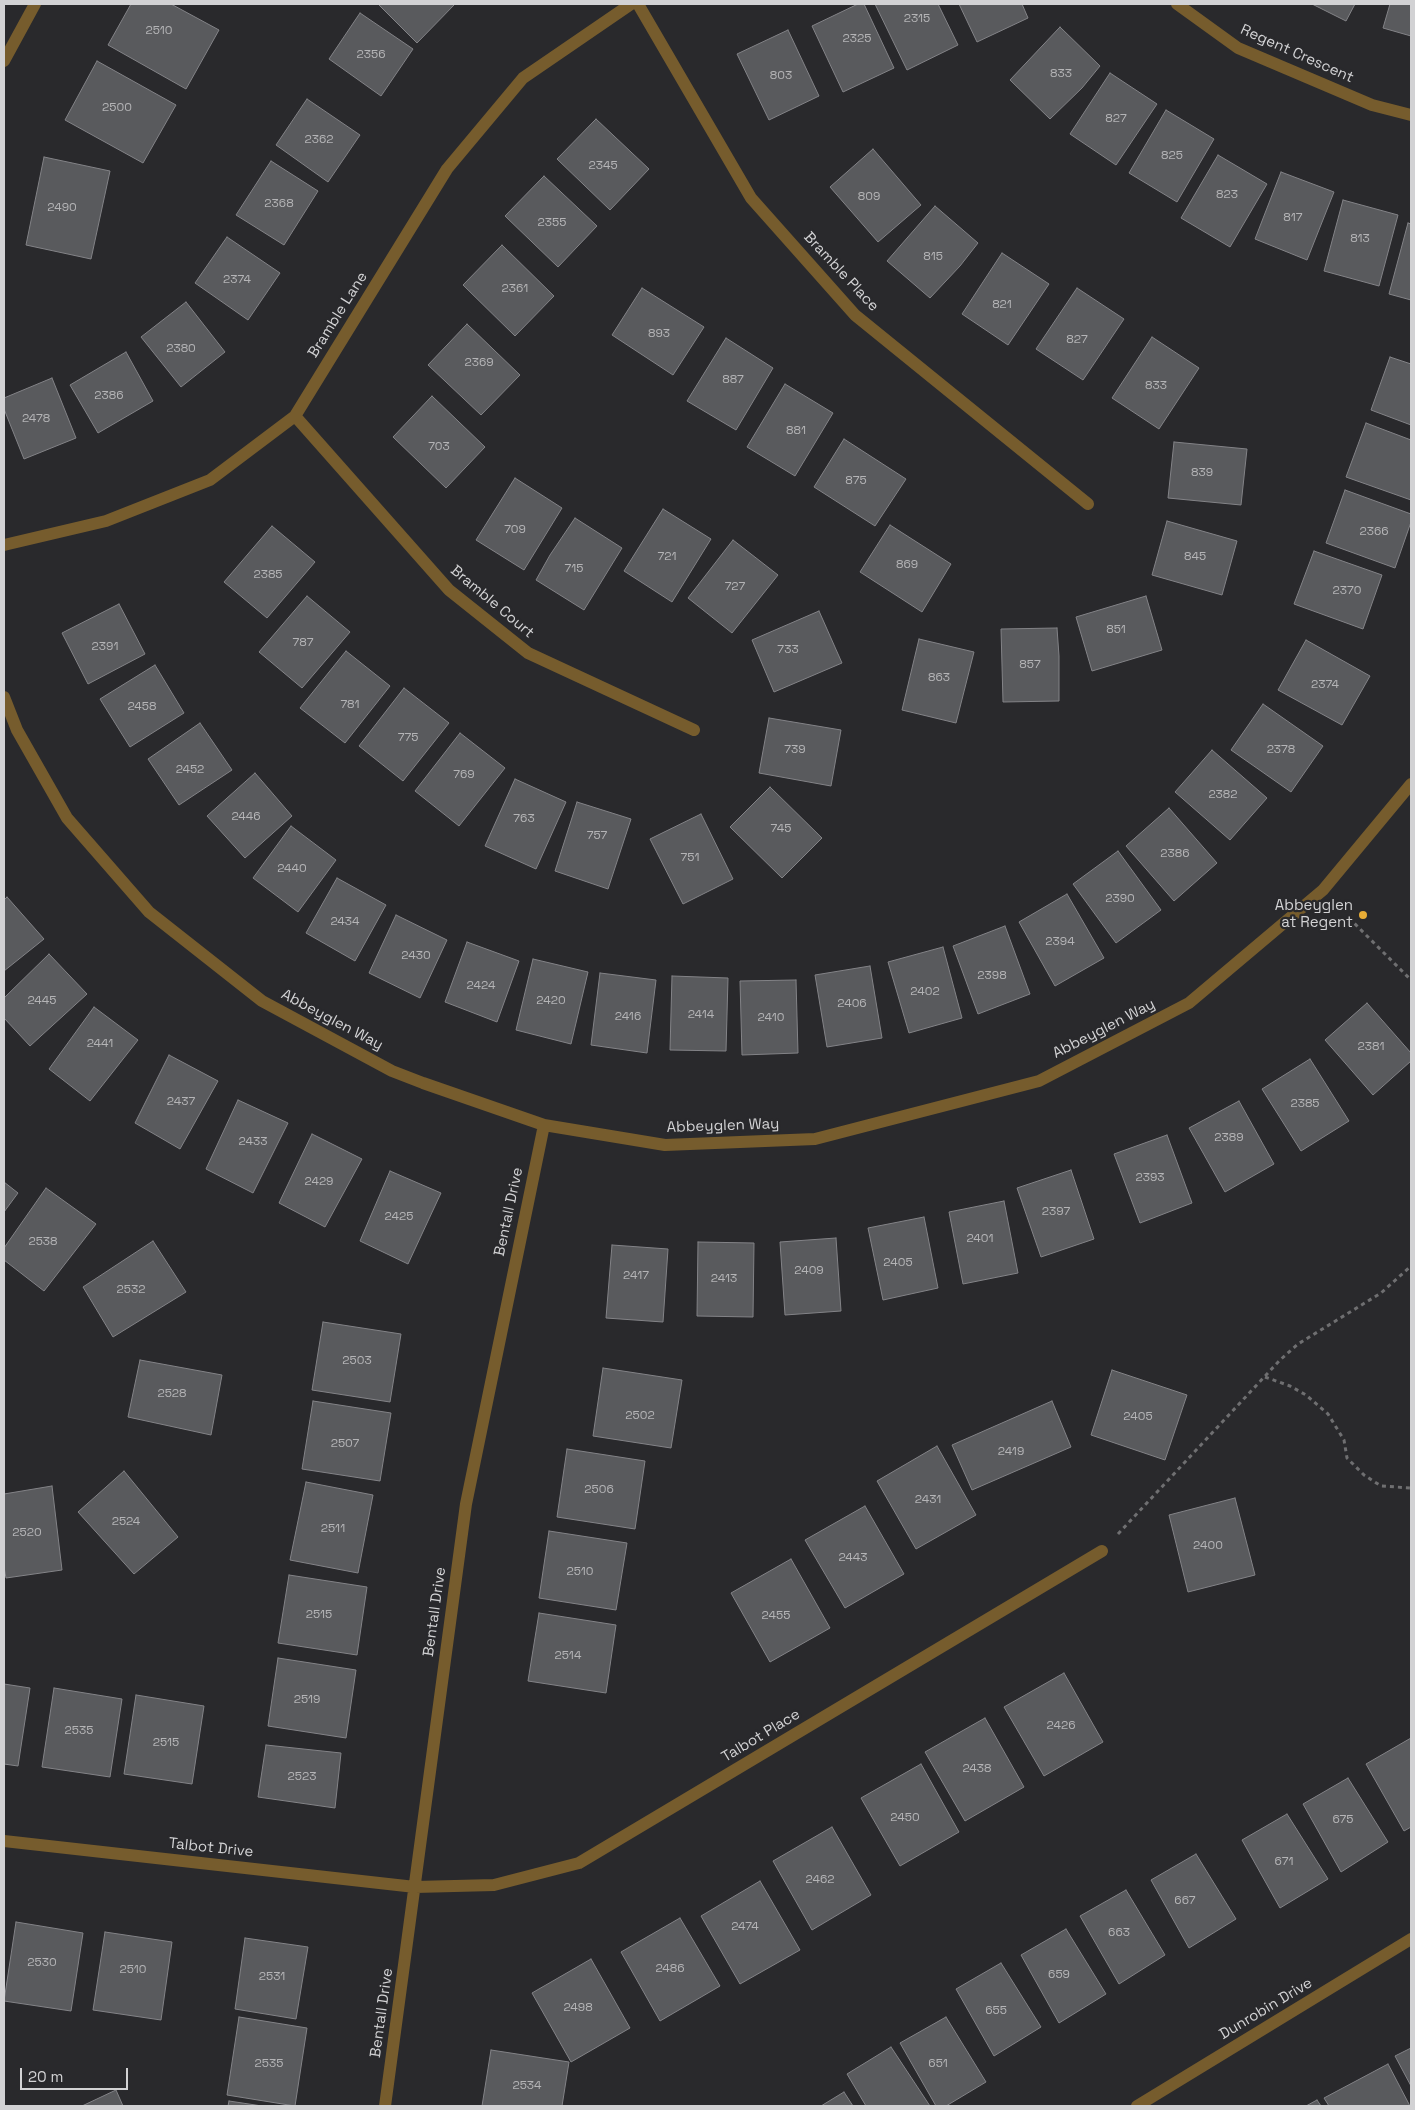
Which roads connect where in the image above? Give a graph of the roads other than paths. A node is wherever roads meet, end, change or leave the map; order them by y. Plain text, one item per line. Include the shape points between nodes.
1 (35, 4) edge
2 (631, 4) edge
3 (638, 4) edge
4 (1177, 4) edge
5 (4, 61) edge
6 (1411, 115) edge
7 (295, 416) junction
8 (1088, 504) dead end
9 (4, 545) edge
10 (4, 697) edge
11 (694, 730) dead end
12 (1411, 784) edge
13 (544, 1126) junction
14 (1102, 1551) road end
15 (4, 1840) edge
16 (415, 1887) junction
17 (1411, 1939) edge
18 (385, 2106) edge
19 (1137, 2106) edge

1 - 5 street
2 - 7 street, Bramble Lane via 523,78 447,169
3 - 8 street, Bramble Place via 751,198 855,315
4 - 6 street, Regent Crescent via 1238,48 1372,105
7 - 9 street, Bramble Lane via 210,480 106,521
7 - 11 street, Bramble Court via 449,590 528,653
10 - 13 street, Abbeyglen Way via 17,730 67,818 148,912 262,1001 374,1062
12 - 13 street, Abbeyglen Way via 1323,890 1190,1003 1039,1081 815,1139 665,1145
13 - 16 street, Bentall Drive via 466,1504
14 - 16 street, Talbot Place via 579,1863 494,1885
15 - 16 street, Talbot Drive
16 - 18 street, Bentall Drive
17 - 19 street, Dunrobin Drive

